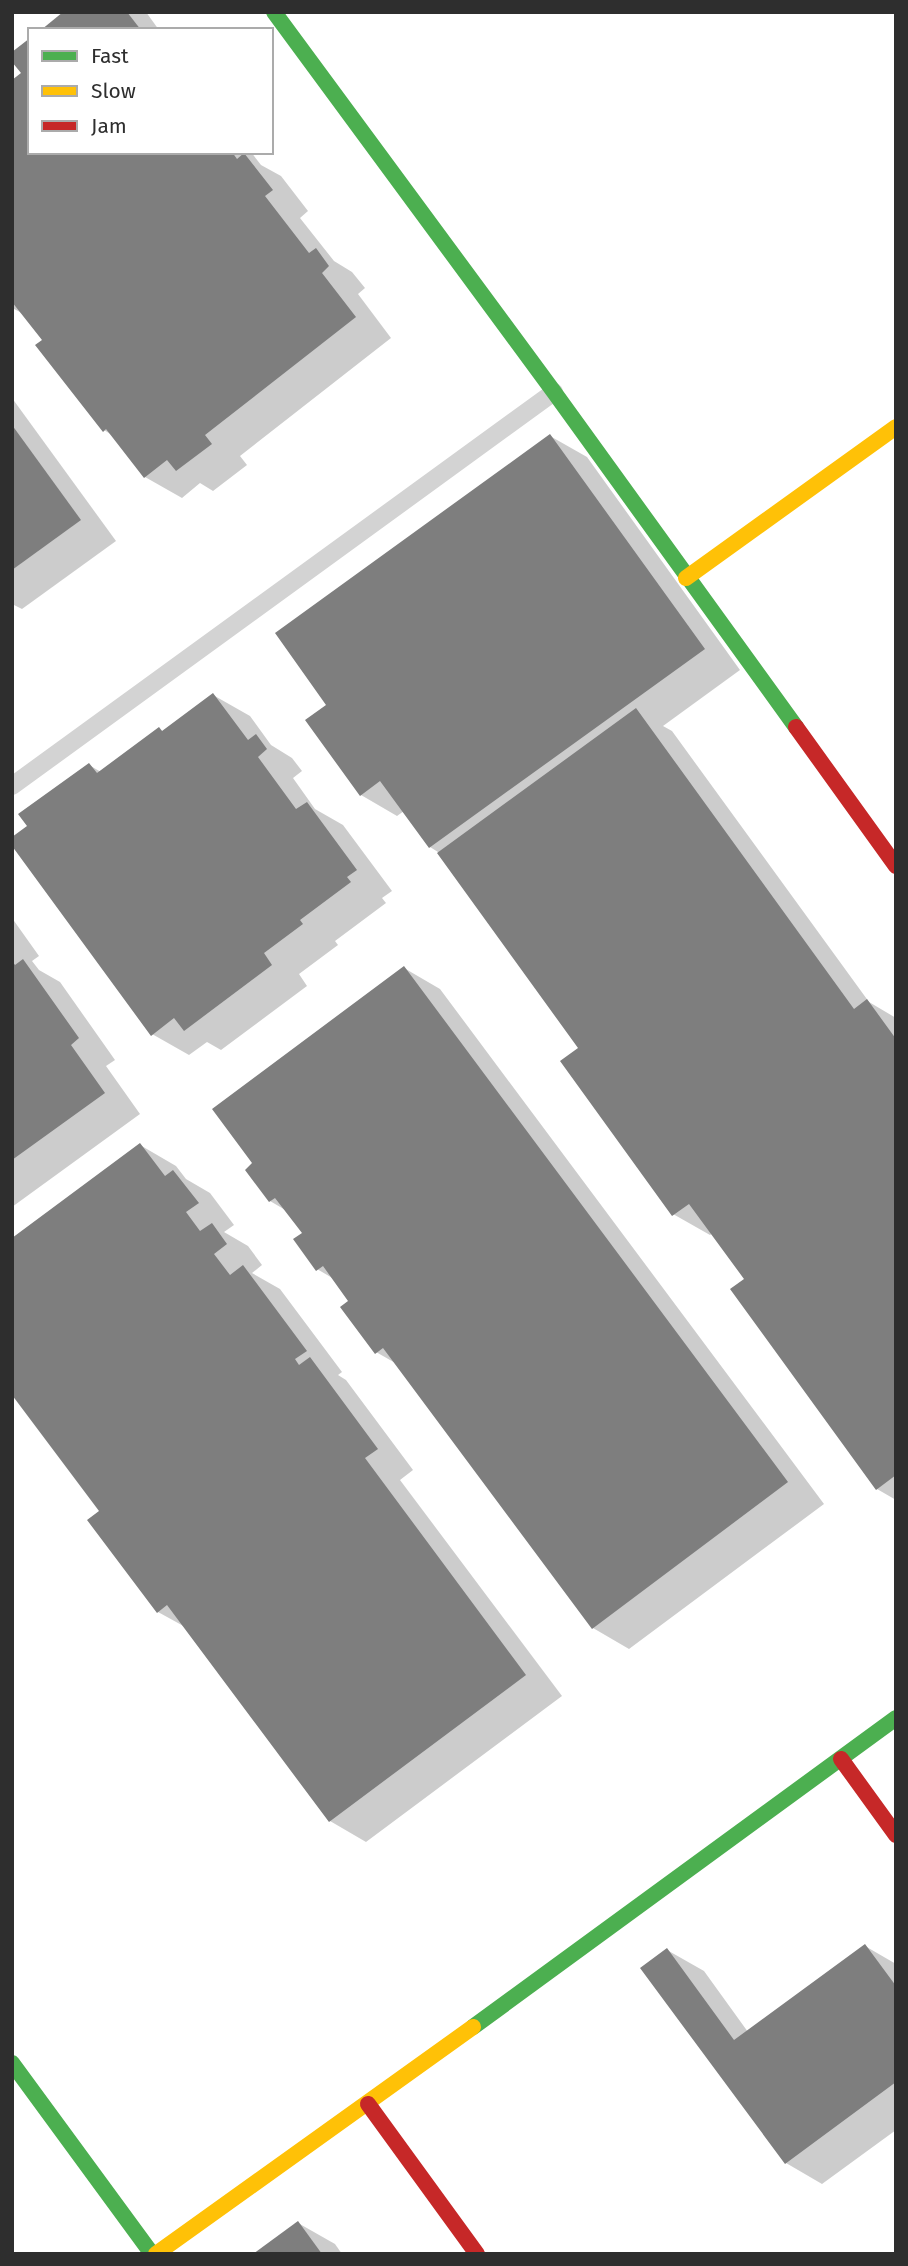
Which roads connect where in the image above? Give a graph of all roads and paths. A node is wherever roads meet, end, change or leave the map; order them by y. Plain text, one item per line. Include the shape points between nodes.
1 (274, 12) edge
2 (554, 392) junction
3 (896, 426) edge
4 (686, 578) junction
5 (12, 786) edge
6 (896, 866) edge
7 (896, 1718) edge
8 (841, 1759) junction
9 (896, 1835) edge
10 (12, 2063) edge
11 (368, 2104) junction
12 (154, 2254) edge
13 (477, 2254) edge

1 - 2 street
2 - 4 street
2 - 5 lane
3 - 4 street
4 - 6 street
7 - 8 street
8 - 9 street
8 - 11 street
10 - 12 street
11 - 12 street
11 - 13 street

